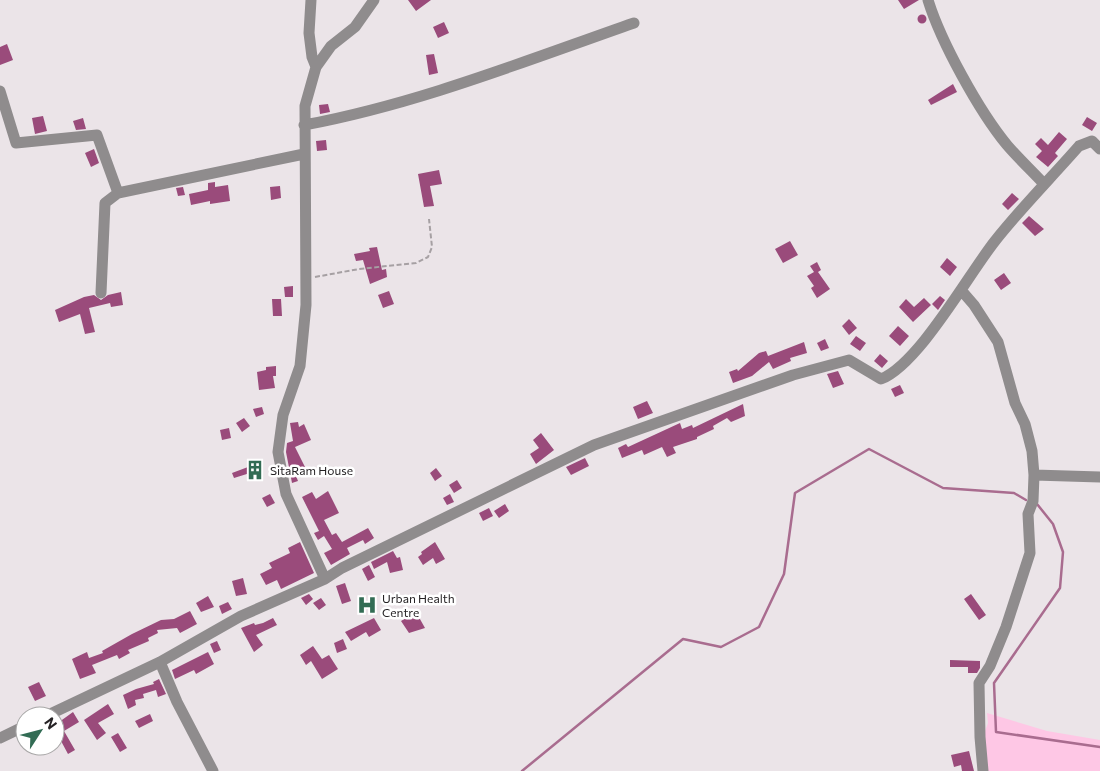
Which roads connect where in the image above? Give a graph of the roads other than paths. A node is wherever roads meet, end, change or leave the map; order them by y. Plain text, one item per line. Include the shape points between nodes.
1 (311, 0) edge
2 (374, 0) edge
3 (928, 0) edge
4 (634, 23) dead end
5 (316, 67) junction
6 (0, 91) edge
7 (304, 125) junction
8 (1100, 149) edge
9 (304, 154) junction
10 (1044, 184) junction
11 (118, 193) junction
12 (960, 290) junction
13 (101, 293) dead end
14 (1034, 475) junction
15 (1100, 477) edge
16 (325, 579) junction
17 (160, 662) junction
18 (65, 707) edge
19 (15, 731) edge
20 (0, 738) edge
21 (213, 771) edge
22 (983, 771) edge

1 - 5 street via 309,33
2 - 5 street via 355,27 331,46
3 - 10 street via 975,98 1006,144
4 - 7 street via 459,84 350,117
5 - 7 street via 304,106
6 - 11 street via 16,143 97,135
7 - 9 street
8 - 10 street via 1092,140 1079,146
9 - 11 street
9 - 16 street via 306,305 300,366 283,415 278,452 286,494
10 - 12 street via 995,241
11 - 13 street via 105,203
12 - 14 street via 998,342 1014,402 1025,424
12 - 16 street via 921,343 892,374 881,379 849,360 793,375 594,445
14 - 15 street
14 - 22 street via 1033,501 1028,514 1030,553 1006,627 990,666 979,683
16 - 17 street via 241,616
17 - 18 street
17 - 21 street
19 - 20 street

